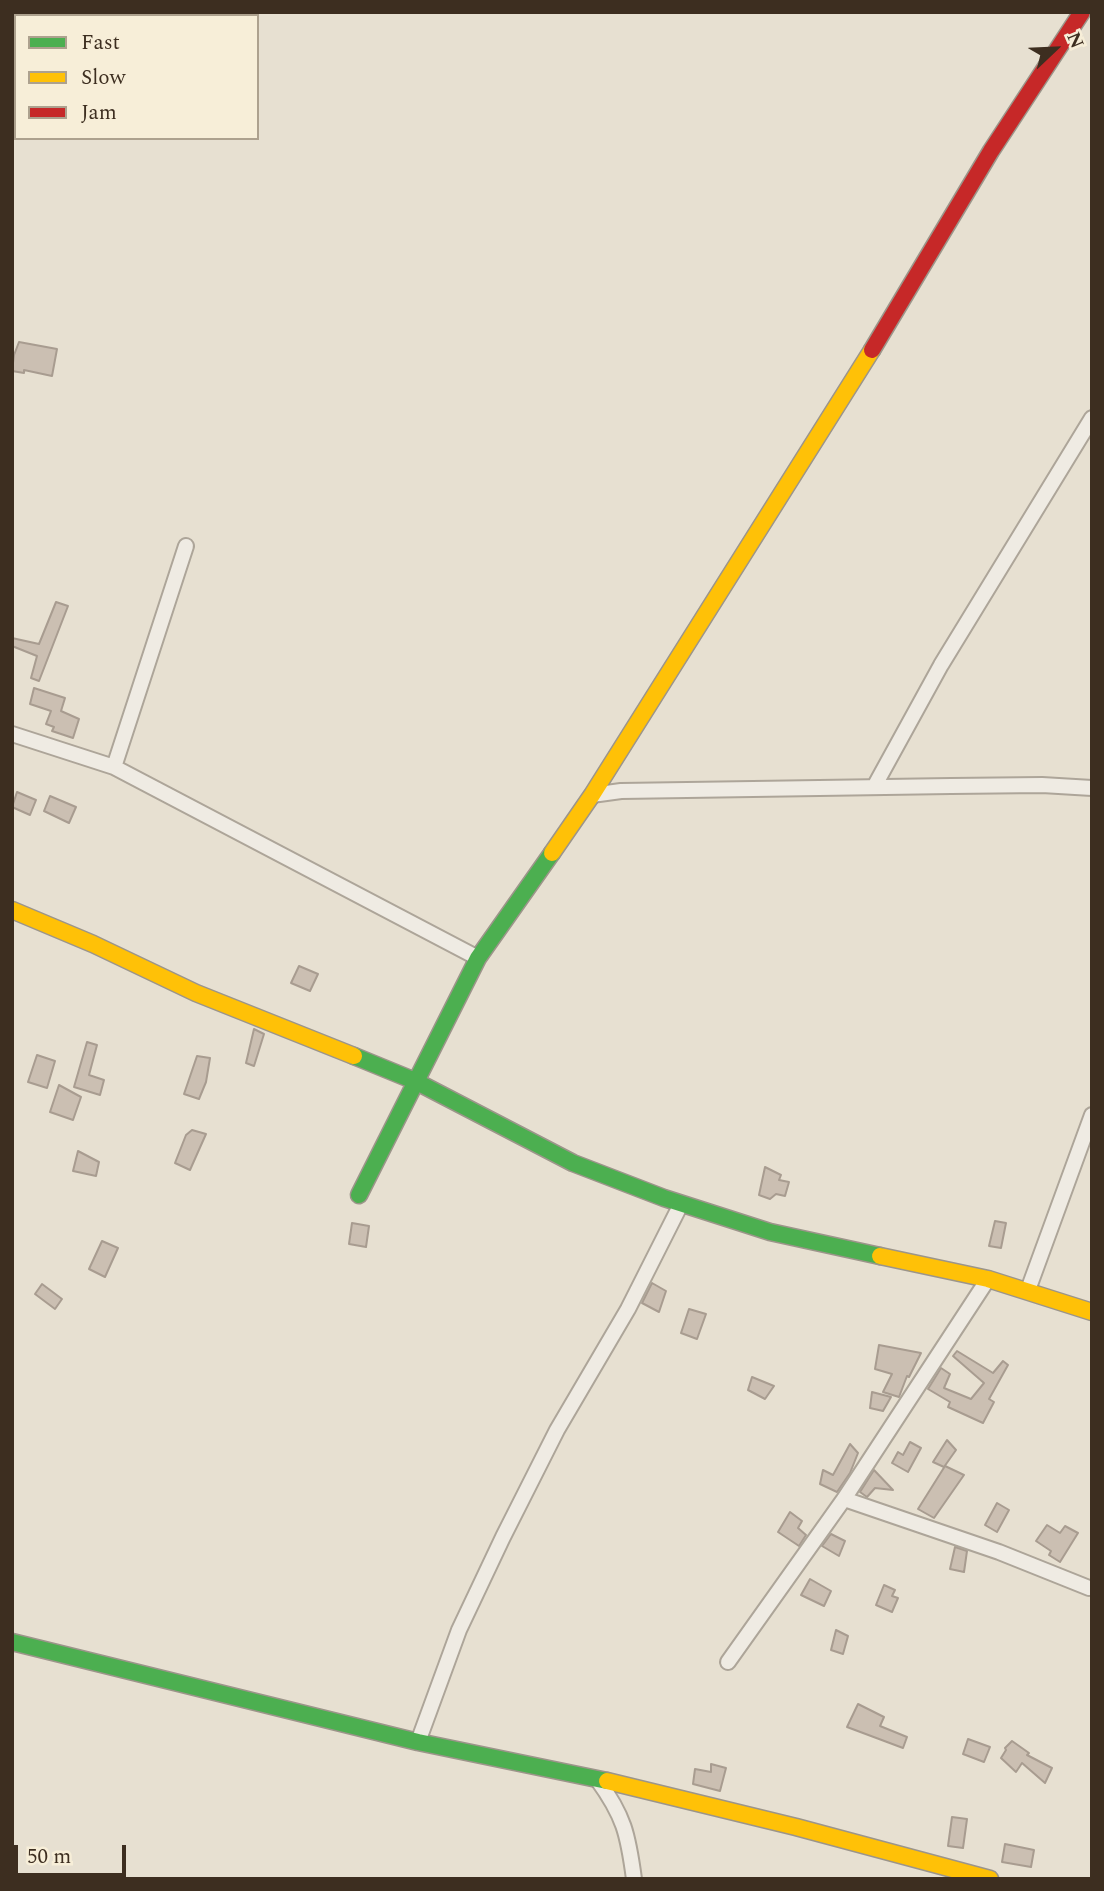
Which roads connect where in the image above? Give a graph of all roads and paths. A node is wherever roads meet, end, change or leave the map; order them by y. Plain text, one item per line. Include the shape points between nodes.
1 (1083, 12) edge
2 (1092, 418) edge
3 (186, 546) dead end
4 (12, 734) edge
5 (114, 766) junction
6 (874, 787) junction
7 (1092, 788) edge
8 (592, 795) junction
9 (12, 910) edge
10 (478, 958) junction
11 (415, 1081) junction
12 (1092, 1115) edge
13 (359, 1195) dead end
14 (681, 1203) junction
15 (988, 1279) junction
16 (1028, 1290) junction
17 (1092, 1312) edge
18 (844, 1499) junction
19 (1089, 1588) dead end
20 (12, 1642) edge
21 (728, 1662) dead end
22 (418, 1742) junction
23 (597, 1779) junction
24 (634, 1879) edge
25 (990, 1879) edge

1 - 8 street via 991,151
2 - 6 street via 942,665
3 - 5 street
4 - 5 street
5 - 10 street
6 - 7 street
6 - 8 street
8 - 10 street
9 - 11 street via 196,993
10 - 11 street
11 - 13 street
11 - 14 street via 573,1163
12 - 16 street
14 - 15 street via 770,1232
14 - 22 street via 503,1537 459,1630
15 - 16 street
15 - 18 street
16 - 17 street
18 - 19 street
18 - 21 street
20 - 22 street
22 - 23 street
23 - 24 street via 617,1806 627,1833
23 - 25 street

